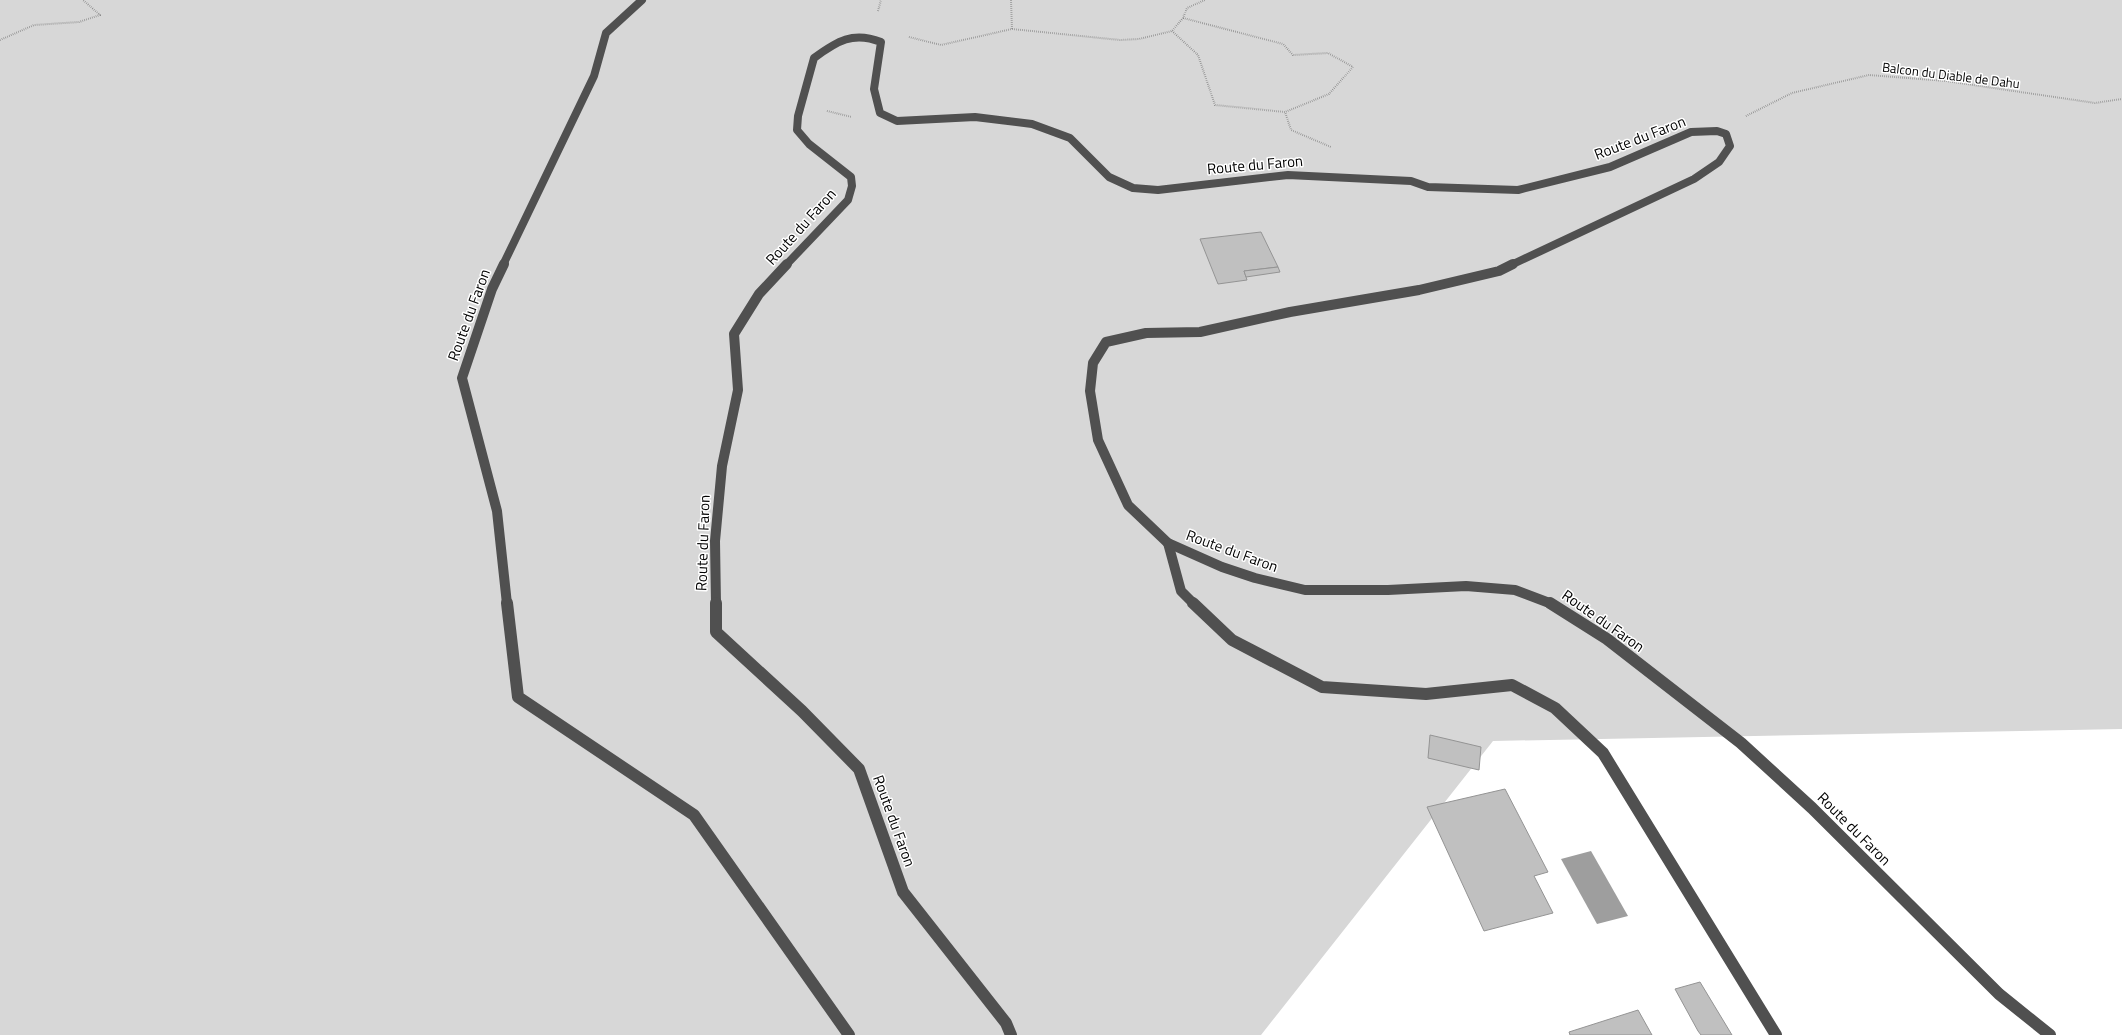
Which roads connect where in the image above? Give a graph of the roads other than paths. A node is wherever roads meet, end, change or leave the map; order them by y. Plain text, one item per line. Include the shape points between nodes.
1 (642, 0) edge
2 (1168, 543) junction
3 (849, 1035) edge
4 (1011, 1035) edge
5 (1776, 1035) edge
6 (2050, 1035) edge

1 - 3 street, Route du Faron via 606,33 594,76 492,289 462,378 497,511 518,697 694,816
2 - 4 street, Route du Faron via 1128,505 1098,440 1090,391 1093,364 1106,342 1146,333 1200,332 1290,312 1405,293 1499,271 1694,179 1719,162 1730,146 1726,134 1717,131 1691,132 1610,167 1518,190 1428,187 1411,181 1288,175 1158,190 1133,188 1109,177 1070,138 1032,124 975,117 897,122 880,113 874,89 881,42 868,36 845,39 814,58 797,130 809,144 851,177 852,186 848,200 759,294 734,334 738,390 722,466 715,541 716,632 802,711 859,769 903,892 1006,1023
2 - 5 street via 1181,591 1232,640 1322,687 1426,694 1512,685 1556,708 1603,753
2 - 6 street, Route du Faron via 1222,567 1305,590 1388,590 1466,586 1515,590 1556,605 1607,640 1741,743 1812,808 1998,994

